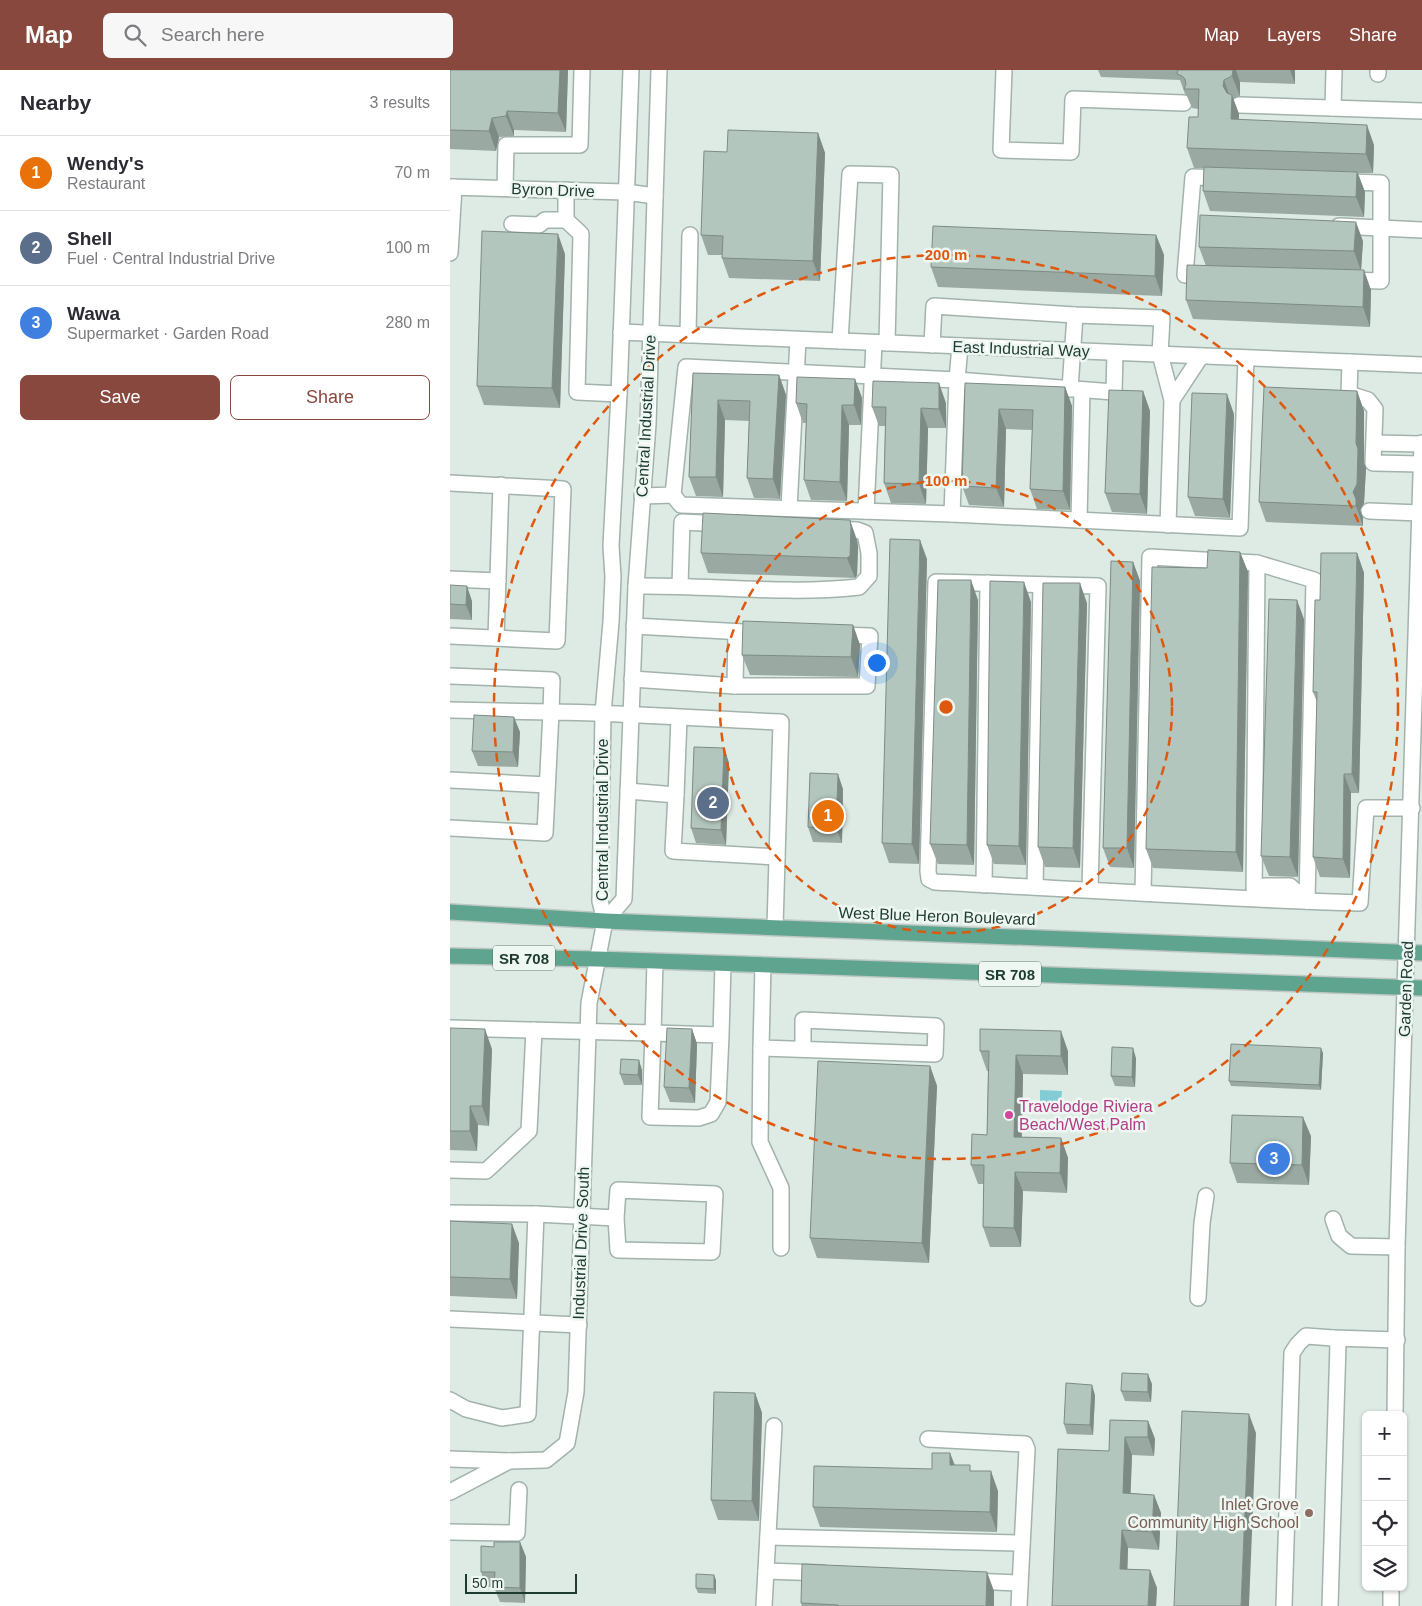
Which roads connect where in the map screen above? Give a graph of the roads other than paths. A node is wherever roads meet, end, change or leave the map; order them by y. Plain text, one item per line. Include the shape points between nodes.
1 (582, 70) edge
2 (631, 70) edge
3 (659, 70) edge
4 (1004, 70) edge
5 (1334, 70) edge
6 (1184, 103) edge
7 (1239, 105) dead end
8 (1333, 108) junction
9 (1422, 111) edge
10 (452, 187) edge
11 (505, 188) junction
12 (566, 190) junction
13 (626, 192) junction
14 (655, 196) junction
15 (566, 220) junction
16 (451, 224) edge
17 (512, 224) dead end
18 (1324, 225) edge
19 (1382, 228) junction
20 (1422, 230) edge
21 (690, 235) dead end
22 (450, 253) edge
23 (1075, 315) junction
24 (621, 332) junction
25 (650, 334) junction
26 (688, 335) junction
27 (798, 340) junction
28 (840, 341) junction
29 (881, 343) junction
30 (932, 345) junction
31 (960, 346) junction
32 (1073, 351) junction
33 (1115, 352) junction
34 (1160, 354) junction
35 (1201, 356) junction
36 (1246, 358) junction
37 (1350, 362) junction
38 (1422, 365) edge
39 (796, 372) junction
40 (874, 376) junction
41 (957, 380) junction
42 (1076, 390) junction
43 (619, 394) junction
44 (1172, 400) junction
45 (1374, 443) junction
46 (1422, 443) edge
47 (1421, 464) edge
48 (450, 483) edge
49 (501, 485) junction
50 (673, 495) junction
51 (642, 496) junction
52 (789, 508) junction
53 (866, 511) junction
54 (1369, 511) dead end
55 (1420, 513) junction
56 (952, 514) junction
57 (1079, 520) junction
58 (740, 525) edge
59 (1168, 525) junction
60 (818, 528) edge
61 (1257, 563) junction
62 (450, 579) edge
63 (498, 581) junction
64 (988, 584) junction
65 (636, 586) junction
66 (680, 586) junction
67 (1041, 586) junction
68 (634, 626) junction
69 (736, 632) junction
70 (774, 633) edge
71 (822, 635) edge
72 (450, 636) edge
73 (496, 638) junction
74 (450, 676) edge
75 (632, 679) junction
76 (735, 686) junction
77 (450, 710) edge
78 (551, 712) junction
79 (603, 713) junction
80 (450, 715) edge
81 (631, 715) junction
82 (679, 718) junction
83 (450, 780) edge
84 (547, 785) junction
85 (628, 791) junction
86 (676, 795) junction
87 (1412, 808) junction
88 (450, 828) edge
89 (777, 857) junction
90 (984, 885) junction
91 (1035, 887) junction
92 (1090, 890) junction
93 (1143, 893) junction
94 (1254, 898) junction
95 (1307, 901) junction
96 (450, 912) edge
97 (605, 921) junction
98 (775, 927) junction
99 (1415, 953) edge
100 (450, 956) edge
101 (597, 960) junction
102 (655, 962) junction
103 (724, 964) junction
104 (763, 966) junction
105 (1406, 987) junction
106 (1422, 988) edge
107 (450, 1028) edge
108 (534, 1030) junction
109 (588, 1032) junction
110 (652, 1034) junction
111 (721, 1036) junction
112 (761, 1048) junction
113 (802, 1049) junction
114 (450, 1170) edge
115 (1206, 1196) dead end
116 (450, 1213) edge
117 (536, 1214) junction
118 (582, 1217) junction
119 (616, 1218) junction
120 (1333, 1219) dead end
121 (1398, 1247) junction
122 (780, 1248) dead end
123 (1198, 1298) dead end
124 (450, 1319) edge
125 (532, 1323) junction
126 (579, 1325) junction
127 (1333, 1338) junction
128 (1397, 1340) junction
129 (450, 1400) edge
130 (1395, 1411) edge
131 (774, 1426) dead end
132 (928, 1439) dead end
133 (450, 1458) edge
134 (509, 1461) junction
135 (519, 1490) dead end
136 (450, 1492) edge
137 (450, 1532) edge
138 (768, 1536) junction
139 (1022, 1543) junction
140 (766, 1571) junction
141 (834, 1574) edge
142 (961, 1580) edge
143 (1020, 1583) junction
144 (1391, 1591) edge
145 (764, 1606) edge
146 (1019, 1606) edge
147 (1284, 1606) edge
148 (1330, 1606) edge
149 (1391, 1606) edge

1 - 11 street via 580,145 506,145
2 - 13 street, Central Industrial Drive
3 - 14 street, Central Industrial Drive
4 - 6 street via 1001,150 1071,152 1073,99
5 - 8 street
7 - 8 street
8 - 9 street
10 - 11 street, Byron Drive
10 - 16 street
11 - 12 street, Byron Drive
12 - 13 street, Byron Drive
12 - 15 street
13 - 14 street, Byron Drive
13 - 24 street, Central Industrial Drive
14 - 25 street, Central Industrial Drive
15 - 17 street via 545,220 539,225
15 - 43 street via 581,234 577,392
16 - 22 street
18 - 19 street
19 - 19 street via 1381,183 1193,178 1195,219 1185,275 1381,281
19 - 20 street
21 - 26 street
23 - 30 street via 934,306
23 - 32 street
23 - 34 street via 1162,318
24 - 25 street, East Industrial Way
24 - 43 street, Central Industrial Drive
25 - 26 street, East Industrial Way
25 - 51 street, Central Industrial Drive
26 - 27 street, East Industrial Way
27 - 28 street, East Industrial Way
27 - 39 street
28 - 29 street, East Industrial Way
28 - 29 street via 850,174 891,175
29 - 30 street, East Industrial Way
29 - 40 street
30 - 31 street, East Industrial Way
31 - 32 street, East Industrial Way
31 - 41 street
32 - 33 street, East Industrial Way
32 - 42 street
33 - 34 street, East Industrial Way
33 - 42 street via 1114,392
34 - 35 street, East Industrial Way
34 - 44 street
35 - 36 street, East Industrial Way
35 - 44 street
36 - 37 street, East Industrial Way
36 - 59 street via 1240,528
37 - 38 street, East Industrial Way
37 - 45 street via 1349,394 1368,400 1375,409
39 - 40 street
39 - 50 street via 686,367
39 - 52 street
40 - 41 street
40 - 53 street
41 - 42 street
41 - 56 street
42 - 57 street
43 - 79 street, Central Industrial Drive via 611,546 612,622
44 - 59 street
45 - 46 street
45 - 47 street via 1373,463
46 - 47 street, Garden Road
47 - 55 street, Garden Road
48 - 49 street
49 - 63 street
49 - 73 street via 563,489 557,641
50 - 51 street
50 - 52 street via 681,505
51 - 65 street, Central Industrial Drive
52 - 53 street
53 - 56 street
54 - 55 street
55 - 87 street, Garden Road
56 - 57 street
57 - 59 street
58 - 66 street via 682,522
60 - 66 street via 865,533 869,576 859,588 824,591
61 - 93 street via 1150,558
61 - 94 street
61 - 95 street via 1314,580
62 - 63 street
63 - 73 street
64 - 67 street
64 - 90 street
64 - 90 street via 936,582 928,871 929,879 934,882
65 - 66 street
65 - 68 street, Central Industrial Drive
67 - 91 street
67 - 92 street via 1098,586
68 - 69 street
68 - 75 street, Central Industrial Drive
69 - 70 street
69 - 76 street
71 - 76 street via 870,636 867,686
72 - 73 street
74 - 78 street via 552,680
75 - 76 street
75 - 81 street, Central Industrial Drive
77 - 78 street
77 - 80 street
78 - 79 street
78 - 84 street
79 - 81 street
79 - 97 street, Central Industrial Drive via 600,901
81 - 82 street
81 - 85 street, Central Industrial Drive
82 - 86 street
82 - 89 street via 781,722
83 - 84 street
84 - 88 street via 545,833
85 - 86 street
85 - 97 street, Central Industrial Drive via 624,899
86 - 89 street via 673,851
87 - 95 street via 1366,808 1360,903
87 - 99 street, Garden Road
89 - 98 street
90 - 91 street
91 - 92 street
92 - 93 street
93 - 94 street
94 - 95 street via 1265,886 1290,886
96 - 97 main road, West Blue Heron Boulevard / SR 708
97 - 98 main road, West Blue Heron Boulevard / SR 708
97 - 101 street, Industrial Drive South
98 - 99 main road, West Blue Heron Boulevard / SR 708
99 - 105 street, Garden Road
100 - 101 main road, SR 708
101 - 102 main road, SR 708
101 - 109 street, Industrial Drive South via 589,1003
102 - 103 main road, SR 708
102 - 110 street
103 - 104 main road, SR 708
103 - 111 street
104 - 105 main road, SR 708
104 - 112 street
105 - 106 main road, SR 708
105 - 121 street, Garden Road
107 - 108 street
108 - 109 street
108 - 114 street via 529,1131 486,1171
109 - 110 street
109 - 118 street, Industrial Drive South
110 - 111 street
110 - 111 street via 650,1117 679,1118 711,1114 718,1102
112 - 113 street
112 - 122 street via 760,1142 780,1188
113 - 113 street via 934,1054 936,1026 803,1020
115 - 123 street
116 - 117 street
117 - 118 street
117 - 125 street
118 - 119 street
118 - 126 street, Industrial Drive South
119 - 119 street via 618,1250 712,1252 715,1194 618,1190
120 - 121 street via 1339,1236 1351,1246
121 - 128 street, Garden Road
124 - 125 street
125 - 126 street
125 - 129 street via 528,1414 502,1418 466,1409
126 - 134 street, Industrial Drive South via 576,1392 566,1444 546,1460
127 - 128 street
127 - 147 street via 1306,1336 1292,1353
127 - 148 street via 1338,1344
128 - 130 street, Garden Road
131 - 138 street
132 - 139 street via 1024,1444 1027,1449
133 - 134 street, Industrial Drive South
134 - 136 street
135 - 137 street via 517,1533
138 - 139 street
138 - 140 street
139 - 143 street
140 - 141 street
140 - 145 street
142 - 143 street
143 - 146 street
144 - 149 street

